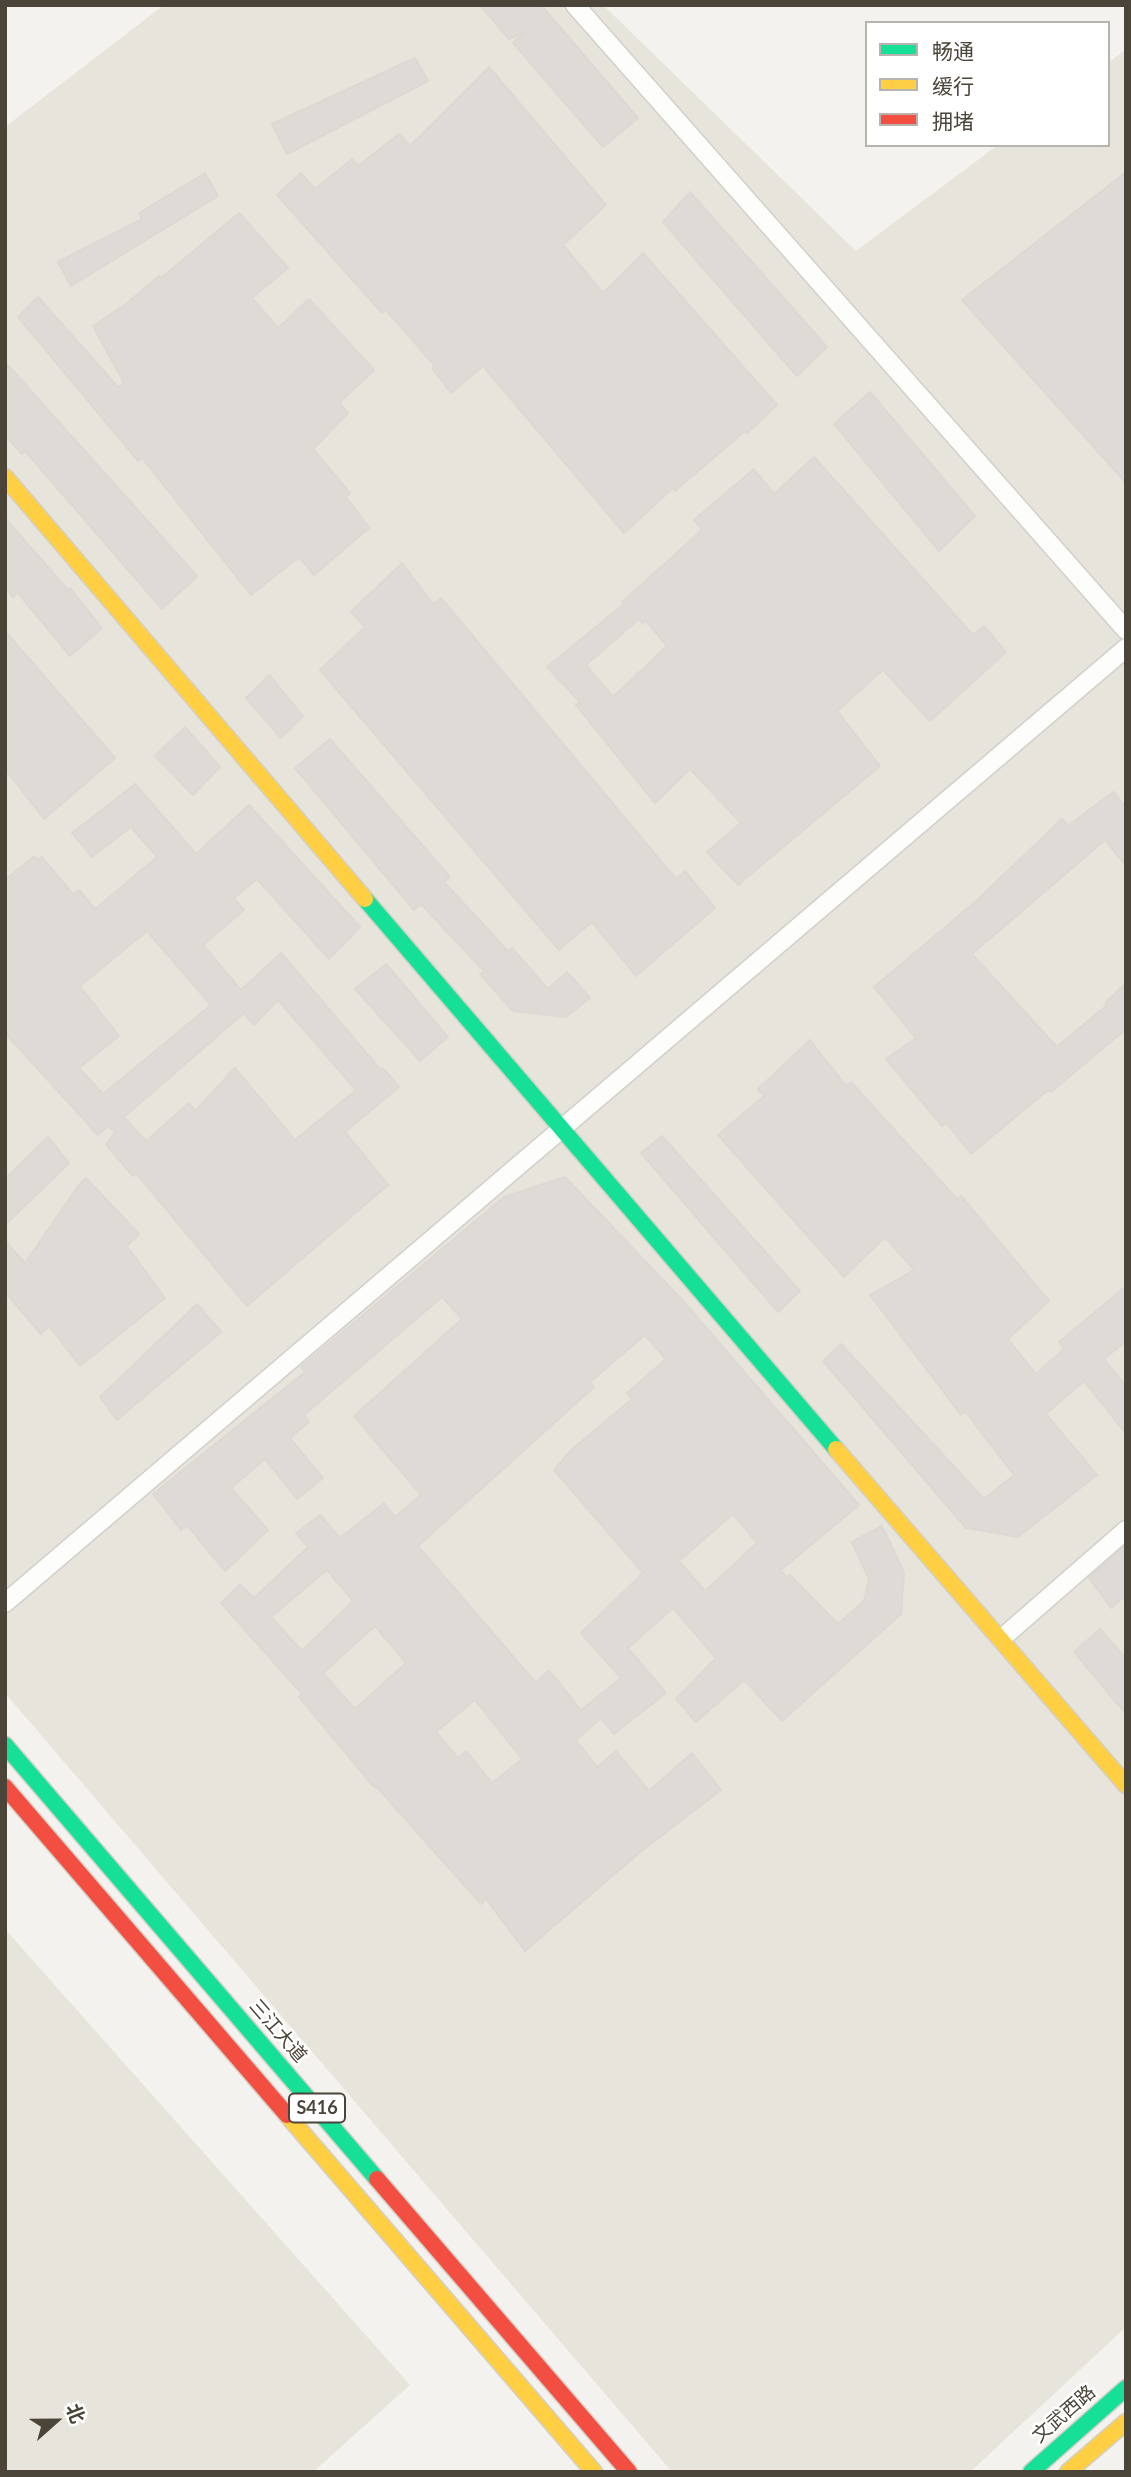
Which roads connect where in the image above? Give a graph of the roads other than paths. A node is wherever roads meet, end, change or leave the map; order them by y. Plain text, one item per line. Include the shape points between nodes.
1 (575, 5) edge
2 (5, 477) edge
3 (1126, 630) edge
4 (1126, 648) edge
5 (562, 1130) junction
6 (1126, 1530) edge
7 (5, 1603) edge
8 (1001, 1639) junction
9 (5, 1745) edge
10 (1126, 1785) edge
11 (5, 1787) edge
12 (1126, 2389) edge
13 (1126, 2422) edge
14 (594, 2472) edge
15 (629, 2472) edge
16 (1031, 2472) edge
17 (1068, 2472) edge

1 - 3 street
2 - 5 street
4 - 5 street
5 - 7 street
5 - 8 street
6 - 8 street
8 - 10 street
9 - 15 street, 三江大道 / S416
11 - 14 street, S416
12 - 16 street, 文武西路
13 - 17 street

